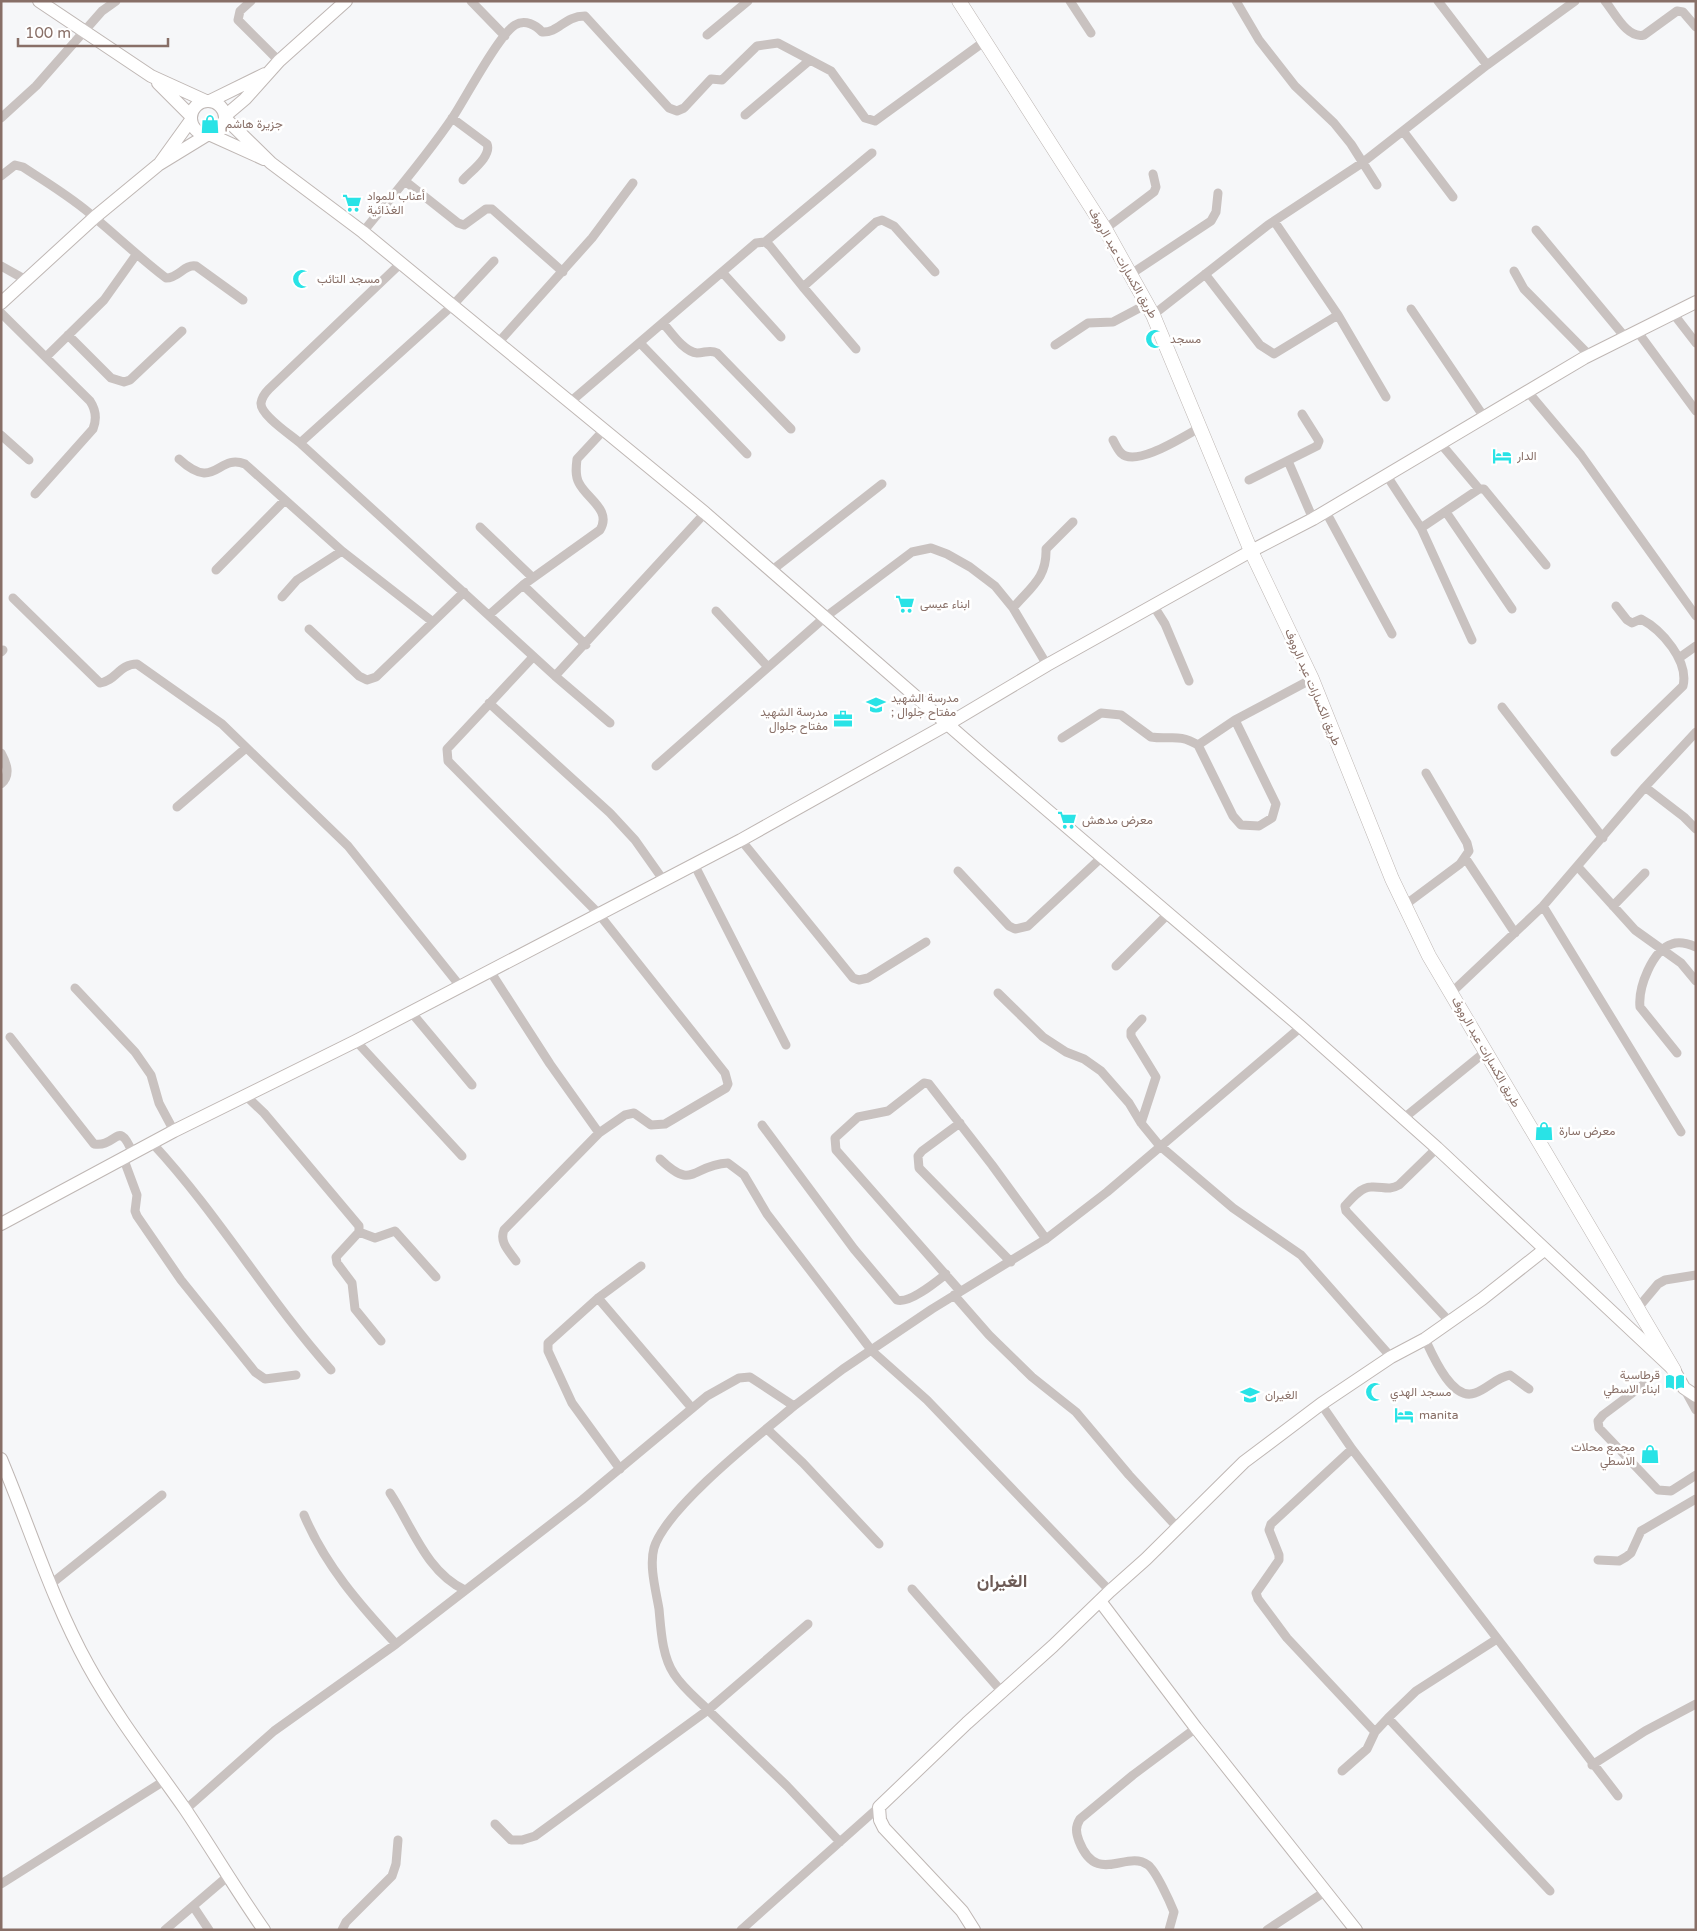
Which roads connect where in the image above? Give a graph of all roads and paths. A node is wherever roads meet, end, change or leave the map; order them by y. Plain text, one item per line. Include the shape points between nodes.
1 (39, 1) edge
2 (116, 1) edge
3 (251, 1) edge
4 (346, 1) edge
5 (471, 1) edge
6 (748, 1) edge
7 (959, 1) edge
8 (1070, 1) edge
9 (1236, 1) edge
10 (1438, 1) edge
11 (1575, 1) edge
12 (1605, 1) edge
13 (1696, 27) edge
14 (84, 32) junction
15 (1092, 32) dead end
16 (706, 35) dead end
17 (505, 36) junction
18 (985, 41) junction
19 (810, 60) junction
20 (279, 61) junction
21 (1487, 66) junction
22 (267, 73) junction
23 (151, 76) junction
24 (208, 101) junction
25 (745, 115) dead end
26 (225, 117) junction
27 (1, 118) edge
28 (191, 118) junction
29 (452, 118) junction
30 (1403, 131) junction
31 (209, 135) junction
32 (872, 153) dead end
33 (271, 163) junction
34 (1362, 163) junction
35 (158, 165) junction
36 (1153, 174) dead end
37 (1, 176) edge
38 (463, 180) dead end
39 (405, 181) junction
40 (633, 183) dead end
41 (1377, 185) dead end
42 (1218, 193) dead end
43 (1453, 197) dead end
44 (95, 217) junction
45 (1274, 221) junction
46 (1105, 229) junction
47 (1536, 230) dead end
48 (364, 232) junction
49 (765, 242) junction
50 (136, 255) junction
51 (494, 261) dead end
52 (400, 264) junction
53 (1, 266) edge
54 (1514, 271) dead end
55 (563, 272) junction
56 (722, 272) junction
57 (934, 272) dead end
58 (1131, 274) junction
59 (1205, 274) junction
60 (26, 280) junction
61 (803, 287) junction
62 (243, 300) dead end
63 (1696, 302) edge
64 (1, 303) edge
65 (452, 306) junction
66 (1411, 309) dead end
67 (1150, 310) junction
68 (1, 312) edge
69 (1672, 312) junction
70 (1338, 315) junction
71 (663, 323) junction
72 (1637, 330) junction
73 (182, 331) dead end
74 (68, 335) junction
75 (781, 337) dead end
76 (1624, 337) junction
77 (498, 343) junction
78 (640, 343) junction
79 (1696, 343) edge
80 (1055, 345) dead end
81 (856, 349) dead end
82 (1589, 355) junction
83 (46, 357) junction
84 (1528, 392) junction
85 (1386, 397) dead end
86 (569, 403) junction
87 (1696, 411) edge
88 (1302, 414) dead end
89 (1484, 417) junction
90 (1201, 427) junction
91 (791, 429) dead end
92 (603, 431) junction
93 (1, 435) edge
94 (1113, 440) dead end
95 (300, 443) junction
96 (1441, 444) junction
97 (748, 454) dead end
98 (179, 459) dead end
99 (29, 460) dead end
100 (1288, 461) junction
101 (1387, 476) junction
102 (1249, 480) dead end
103 (882, 484) dead end
104 (1479, 489) junction
105 (35, 494) dead end
106 (284, 501) junction
107 (705, 512) junction
108 (1326, 512) junction
109 (1446, 512) junction
110 (1313, 519) junction
111 (1073, 522) dead end
112 (480, 527) dead end
113 (1421, 528) junction
114 (1251, 551) junction
115 (342, 552) junction
116 (1546, 565) dead end
117 (216, 570) dead end
118 (771, 571) junction
119 (532, 577) junction
120 (523, 584) junction
121 (464, 592) junction
122 (282, 597) dead end
123 (13, 598) dead end
124 (1154, 605) junction
125 (1616, 606) dead end
126 (1013, 608) junction
127 (1512, 609) dead end
128 (716, 611) dead end
129 (488, 615) junction
130 (1696, 616) edge
131 (824, 618) junction
132 (433, 622) junction
133 (309, 629) dead end
134 (1392, 634) dead end
135 (1472, 640) dead end
136 (586, 645) junction
137 (1696, 646) edge
138 (533, 657) junction
139 (1679, 658) junction
140 (1047, 665) junction
141 (768, 667) junction
142 (556, 676) junction
143 (1312, 679) junction
144 (1189, 681) dead end
145 (489, 703) junction
146 (1502, 707) dead end
147 (1235, 720) junction
148 (610, 723) dead end
149 (948, 724) junction
150 (1696, 732) edge
151 (1062, 738) dead end
152 (1198, 745) junction
153 (246, 748) junction
154 (1615, 752) dead end
155 (1, 754) edge
156 (656, 766) dead end
157 (1426, 773) dead end
158 (1, 784) edge
159 (1645, 787) junction
160 (177, 807) dead end
161 (1696, 829) edge
162 (1603, 838) junction
163 (741, 840) junction
164 (1102, 857) junction
165 (1466, 859) junction
166 (694, 864) junction
167 (1578, 868) junction
168 (958, 871) dead end
169 (1645, 873) dead end
170 (664, 880) junction
171 (1405, 905) junction
172 (1543, 906) junction
173 (1613, 906) junction
174 (598, 913) junction
175 (1168, 914) junction
176 (1515, 933) junction
177 (926, 942) dead end
178 (1696, 947) edge
179 (1663, 950) junction
180 (1116, 966) dead end
181 (490, 971) junction
182 (1696, 981) edge
183 (460, 986) junction
184 (75, 988) dead end
185 (1451, 992) junction
186 (998, 993) dead end
187 (411, 1012) junction
188 (1142, 1019) dead end
189 (1300, 1027) junction
190 (10, 1037) dead end
191 (356, 1042) junction
192 (786, 1046) dead end
193 (1485, 1052) junction
194 (1677, 1053) dead end
195 (472, 1085) dead end
196 (246, 1096) junction
197 (1404, 1118) junction
198 (960, 1123) junction
199 (1141, 1123) junction
200 (762, 1125) dead end
201 (174, 1131) junction
202 (1681, 1132) dead end
203 (599, 1133) junction
204 (153, 1144) junction
205 (1159, 1145) junction
206 (1437, 1148) junction
207 (462, 1156) dead end
208 (129, 1157) junction
209 (660, 1159) dead end
210 (1, 1224) edge
211 (359, 1232) junction
212 (1046, 1240) junction
213 (1544, 1250) junction
214 (516, 1261) dead end
215 (1011, 1262) junction
216 (641, 1266) dead end
217 (946, 1274) junction
218 (1696, 1275) edge
219 (436, 1277) dead end
220 (957, 1293) junction
221 (598, 1298) junction
222 (1637, 1309) junction
223 (1450, 1322) junction
224 (1425, 1339) junction
225 (381, 1341) dead end
226 (872, 1351) junction
227 (1391, 1357) junction
228 (331, 1370) dead end
229 (1674, 1370) junction
230 (296, 1375) dead end
231 (1643, 1384) dead end
232 (1684, 1388) junction
233 (1529, 1389) dead end
234 (1696, 1396) edge
235 (1321, 1404) junction
236 (794, 1406) junction
237 (691, 1407) junction
238 (1696, 1410) edge
239 (767, 1429) junction
240 (1352, 1449) junction
241 (1, 1459) edge
242 (620, 1469) junction
243 (1696, 1475) edge
244 (390, 1493) dead end
245 (162, 1494) dead end
246 (1696, 1498) edge
247 (304, 1515) dead end
248 (1177, 1527) junction
249 (879, 1544) dead end
250 (1598, 1560) dead end
251 (51, 1584) junction
252 (912, 1589) dead end
253 (465, 1590) junction
254 (1110, 1591) junction
255 (1100, 1601) junction
256 (808, 1624) dead end
257 (1497, 1639) junction
258 (396, 1644) junction
259 (1003, 1693) junction
260 (1696, 1704) edge
261 (708, 1710) junction
262 (1388, 1718) junction
263 (1196, 1728) junction
264 (1375, 1732) junction
265 (1592, 1765) junction
266 (1342, 1771) dead end
267 (164, 1781) junction
268 (1618, 1796) dead end
269 (879, 1807) junction
270 (185, 1810) junction
271 (495, 1824) dead end
272 (398, 1840) dead end
273 (840, 1842) junction
274 (227, 1877) junction
275 (1, 1884) edge
276 (1326, 1891) junction
277 (1550, 1892) dead end
278 (193, 1906) junction
279 (165, 1930) edge
280 (209, 1930) edge
281 (264, 1930) edge
282 (342, 1930) edge
283 (741, 1930) edge
284 (974, 1930) edge
285 (1169, 1930) edge
286 (1267, 1930) edge
287 (1356, 1930) edge

1 - 14 street
2 - 14 street via 102,11
3 - 20 street via 240,11 238,20
4 - 20 street
5 - 17 street
6 - 16 street
7 - 18 main road, طريق الكسارات عبد الرووف
8 - 15 street
9 - 34 street via 1259,40 1295,86 1352,144
10 - 21 street
11 - 21 street
12 - 13 street via 1630,33 1638,36 1677,11 1683,12
14 - 23 street
14 - 27 street via 36,86
17 - 19 street via 516,24 526,22 542,32 550,32 573,16 585,16 669,108 676,111 684,108 711,78 722,80 757,46 778,43
17 - 29 street
18 - 19 street via 875,121 865,118 831,71
18 - 46 main road, طريق الكسارات عبد الرووف
19 - 25 street
20 - 22 street
21 - 30 street
22 - 24 street
22 - 26 street
23 - 24 street
23 - 28 street
24 - 26 street via 220,106
24 - 28 street via 196,106
26 - 31 street via 221,129
26 - 33 street
28 - 31 street via 197,131
28 - 35 street
29 - 38 street via 488,147 486,155
29 - 39 street
30 - 34 street
30 - 43 street
31 - 33 street
31 - 35 street
32 - 49 street
33 - 48 street
34 - 41 street
34 - 45 street
35 - 44 street
36 - 46 street via 1154,192
37 - 44 street via 9,168 20,165
39 - 48 street
39 - 55 street via 464,225 486,209 492,209
40 - 55 street
42 - 58 street via 1216,212 1211,221
44 - 50 street
44 - 60 street
45 - 59 street
45 - 70 street
46 - 58 main road, طريق الكسارات عبد الرووف
47 - 76 street
48 - 52 street
49 - 56 street via 756,243
49 - 61 street
50 - 62 street via 166,278 176,277 190,266 196,266
50 - 74 street via 111,292
51 - 65 street
52 - 65 street
52 - 95 street via 263,396 262,408 266,414
53 - 60 street
54 - 82 street via 1530,296
55 - 77 street
56 - 71 street
56 - 75 street
57 - 61 street via 894,226 882,220
58 - 67 main road, طريق الكسارات عبد الرووف
59 - 67 street
59 - 70 street via 1260,345 1274,354
60 - 64 street
61 - 81 street
63 - 69 street
65 - 77 street
65 - 95 street
66 - 89 street
67 - 80 street via 1112,322 1088,323
67 - 90 main road, طريق الكسارات عبد الرووف
68 - 83 street
69 - 72 street
69 - 79 street
70 - 85 street
71 - 78 street
71 - 91 street via 690,351 711,350 717,353
72 - 76 street
72 - 87 street
73 - 74 street via 124,382 111,378
74 - 83 street
76 - 82 street
77 - 86 street
78 - 86 street
78 - 97 street
82 - 84 street
83 - 105 street via 90,401 96,423
84 - 89 street
84 - 130 street via 1581,455
86 - 92 street
88 - 100 street via 1318,444
89 - 96 street
90 - 94 street via 1134,459 1122,454
90 - 114 main road, طريق الكسارات عبد الرووف
92 - 107 street
92 - 119 street via 577,459 576,475 579,484 603,514 604,524 587,540
93 - 99 street
95 - 121 street
96 - 101 street
96 - 104 street
98 - 106 street via 200,474 209,474 234,462 244,464
100 - 102 street
100 - 110 street
101 - 108 street
101 - 113 street
103 - 118 street
104 - 109 street
104 - 116 street via 1484,489 1492,497
106 - 115 street
106 - 117 street
107 - 118 street
107 - 136 street
108 - 110 street
108 - 134 street
109 - 113 street
109 - 127 street
110 - 114 street
111 - 126 street via 1046,549 1044,573
112 - 119 street
113 - 135 street
114 - 124 street
114 - 143 main road, طريق الكسارات عبد الرووف
115 - 122 street via 297,580
115 - 132 street
118 - 131 street
119 - 120 street
120 - 129 street
120 - 136 street
121 - 129 street
121 - 132 street
123 - 153 street via 100,683 111,680 121,668 137,664 222,724
124 - 140 street
124 - 144 street
125 - 139 street via 1632,623 1641,619 1655,628
126 - 131 street via 995,586 970,567 930,548 912,552 898,561
126 - 140 street
128 - 141 street
129 - 138 street
131 - 141 street
131 - 149 street
132 - 133 street via 376,676 367,680
136 - 142 street
137 - 139 street
138 - 142 street
138 - 145 street
139 - 154 street via 1684,674 1683,686
140 - 149 street
141 - 156 street
142 - 148 street
143 - 147 street
143 - 171 main road, طريق الكسارات عبد الرووف
145 - 170 street via 610,813 636,840
145 - 174 street via 447,749 448,761
146 - 162 street
147 - 152 street
147 - 152 street via 1276,804 1272,818 1259,826 1241,826
149 - 163 street
149 - 164 street
150 - 159 street
151 - 152 street via 1101,712 1121,714 1150,737 1186,738
153 - 160 street
153 - 183 street via 348,846
155 - 158 street via 8,774
157 - 165 street via 1467,843
159 - 161 street
159 - 162 street
162 - 167 street
163 - 166 street
163 - 177 street via 853,978 868,978
164 - 168 street via 1058,900 1028,926 1021,928 1009,926
164 - 175 street
165 - 171 street
165 - 176 street
166 - 170 street
166 - 192 street
167 - 172 street
167 - 173 street
169 - 173 street
170 - 174 street
171 - 185 main road, طريق الكسارات عبد الرووف
172 - 176 street
172 - 202 street
173 - 179 street via 1635,930
174 - 181 street
174 - 203 street via 725,1073 728,1084 665,1124 651,1126 634,1113 625,1115
175 - 180 street
175 - 189 street
176 - 185 street
178 - 179 street via 1673,943
179 - 182 street via 1681,962
179 - 194 street via 1644,977 1640,1007
181 - 183 street
181 - 203 street
183 - 187 street
184 - 201 street via 135,1052 151,1074 159,1103
185 - 193 main road, طريق الكسارات عبد الرووف
186 - 199 street via 1043,1037 1101,1072 1129,1103
187 - 191 street
187 - 195 street
188 - 199 street via 1131,1031 1132,1036 1156,1077
189 - 197 street
189 - 205 street
190 - 208 street via 94,1144 124,1136
191 - 196 street
191 - 207 street
193 - 197 street
193 - 222 main road, طريق الكسارات عبد الرووف
196 - 201 street
196 - 211 street via 353,1217
197 - 206 street
198 - 212 street
198 - 215 street via 922,1151 917,1162 925,1176
198 - 217 street via 933,1088 924,1083 888,1111 858,1117 834,1141 839,1154
199 - 205 street
200 - 217 street via 848,1242 897,1300 906,1300 929,1288
201 - 204 street
203 - 214 street via 504,1230 502,1238
204 - 208 street
204 - 228 street via 205,1205 304,1339
205 - 212 street via 1107,1192
205 - 227 street via 1233,1208 1301,1255
206 - 213 street
206 - 223 street via 1393,1189 1370,1186 1345,1206 1346,1211
208 - 210 street
208 - 230 street via 137,1195 137,1216 181,1280 254,1372 265,1379
209 - 226 street via 682,1176 728,1163 744,1175 767,1214
211 - 219 street via 375,1238 395,1231
211 - 225 street via 336,1257 337,1263 352,1283 355,1309
212 - 215 street
213 - 223 street
213 - 229 street
215 - 220 street
216 - 221 street
217 - 220 street
218 - 222 street via 1658,1284
220 - 226 street
220 - 248 street via 989,1335 1032,1377 1076,1412
221 - 237 street
221 - 242 street via 554,1336 548,1343 548,1351 572,1403
222 - 229 main road, طريق الكسارات عبد الرووف
223 - 224 street
224 - 227 street
224 - 233 street via 1440,1370 1466,1394 1474,1394 1510,1375
226 - 236 street
226 - 254 street via 927,1400
227 - 235 street
229 - 232 street
231 - 243 street via 1602,1414 1599,1428 1658,1490 1671,1492
232 - 234 street
232 - 238 street
235 - 240 street
235 - 248 street via 1244,1462
236 - 237 street via 750,1377 739,1378 723,1386
236 - 239 street
237 - 242 street
239 - 249 street
239 - 261 street via 692,1496 666,1524 654,1550 664,1650 677,1678
240 - 257 street
240 - 264 street via 1271,1524 1269,1530 1280,1558 1256,1593 1287,1638
241 - 251 street
242 - 253 street
244 - 253 street via 425,1553 453,1585
245 - 251 street
246 - 250 street via 1641,1530 1632,1553 1626,1558
247 - 258 street via 327,1561 352,1595
248 - 254 street
251 - 267 street via 88,1665
252 - 259 street
253 - 258 street
254 - 255 street
255 - 259 street
255 - 263 street
256 - 261 street
257 - 262 street via 1416,1691
257 - 265 street
258 - 270 street via 274,1731
259 - 269 street
260 - 265 street via 1645,1731
261 - 271 street via 535,1836 511,1840
261 - 273 street
262 - 264 street
262 - 277 street
263 - 276 street
263 - 285 street via 1133,1775 1080,1819 1076,1827 1080,1844 1095,1862 1104,1865 1137,1862 1150,1867 1174,1912
264 - 266 street via 1367,1749
265 - 268 street
267 - 270 street
267 - 275 street
269 - 273 street
269 - 284 street via 884,1828 962,1911
270 - 274 street
272 - 282 street via 392,1876 346,1922
273 - 283 street
274 - 278 street
274 - 281 street
276 - 286 street
276 - 287 street
278 - 279 street
278 - 280 street

